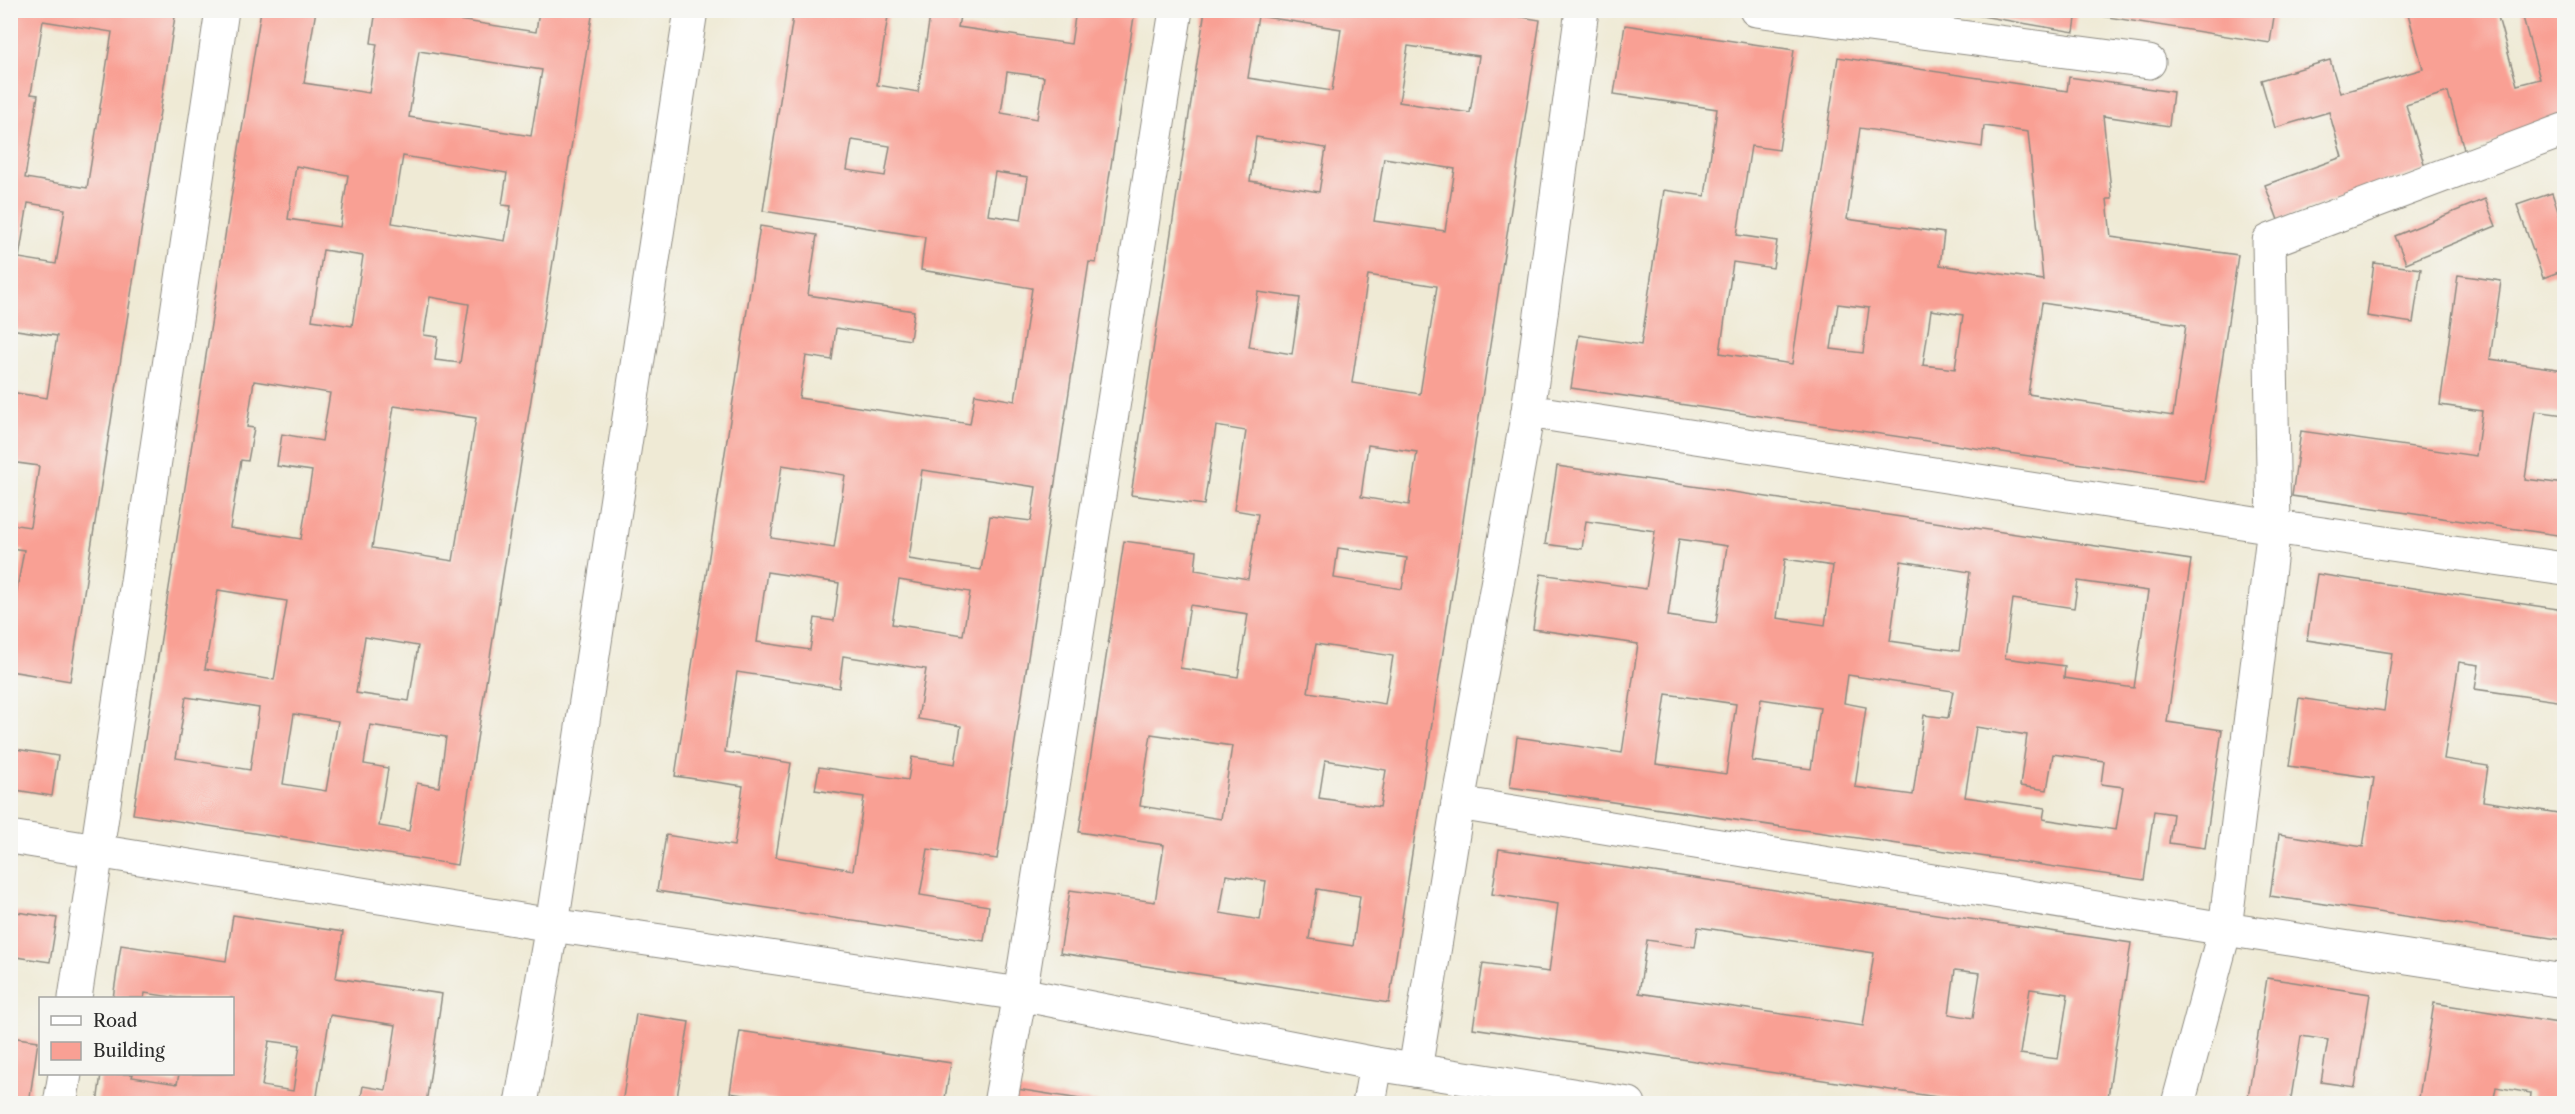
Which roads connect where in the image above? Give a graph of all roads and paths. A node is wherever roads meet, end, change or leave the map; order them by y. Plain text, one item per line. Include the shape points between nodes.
1 (222, 10) edge
2 (691, 10) edge
3 (1176, 10) edge
4 (1582, 10) edge
5 (1756, 10) edge
6 (2149, 62) dead end
7 (2565, 130) edge
8 (1528, 411) junction
9 (2274, 527) junction
10 (2565, 569) edge
11 (1458, 803) junction
12 (10, 837) edge
13 (95, 851) junction
14 (552, 925) junction
15 (2225, 929) junction
16 (2565, 981) edge
17 (1020, 994) junction
18 (75, 997) edge
19 (1376, 1064) junction
20 (1415, 1070) junction
21 (64, 1075) edge
22 (60, 1104) edge
23 (521, 1104) edge
24 (999, 1104) edge
25 (1370, 1104) edge
26 (1629, 1104) edge
27 (2178, 1104) edge

1 - 13 street
2 - 14 street
3 - 17 street
4 - 8 street
5 - 6 street
7 - 9 street via 2269,241
8 - 9 street
8 - 11 street
9 - 10 street
9 - 15 street
11 - 15 street
11 - 20 street
12 - 13 street
13 - 14 street
13 - 18 street
14 - 17 street
14 - 23 street
15 - 16 street
15 - 27 street
17 - 19 street
17 - 24 street
19 - 20 street
19 - 25 street
20 - 26 street
21 - 22 street

